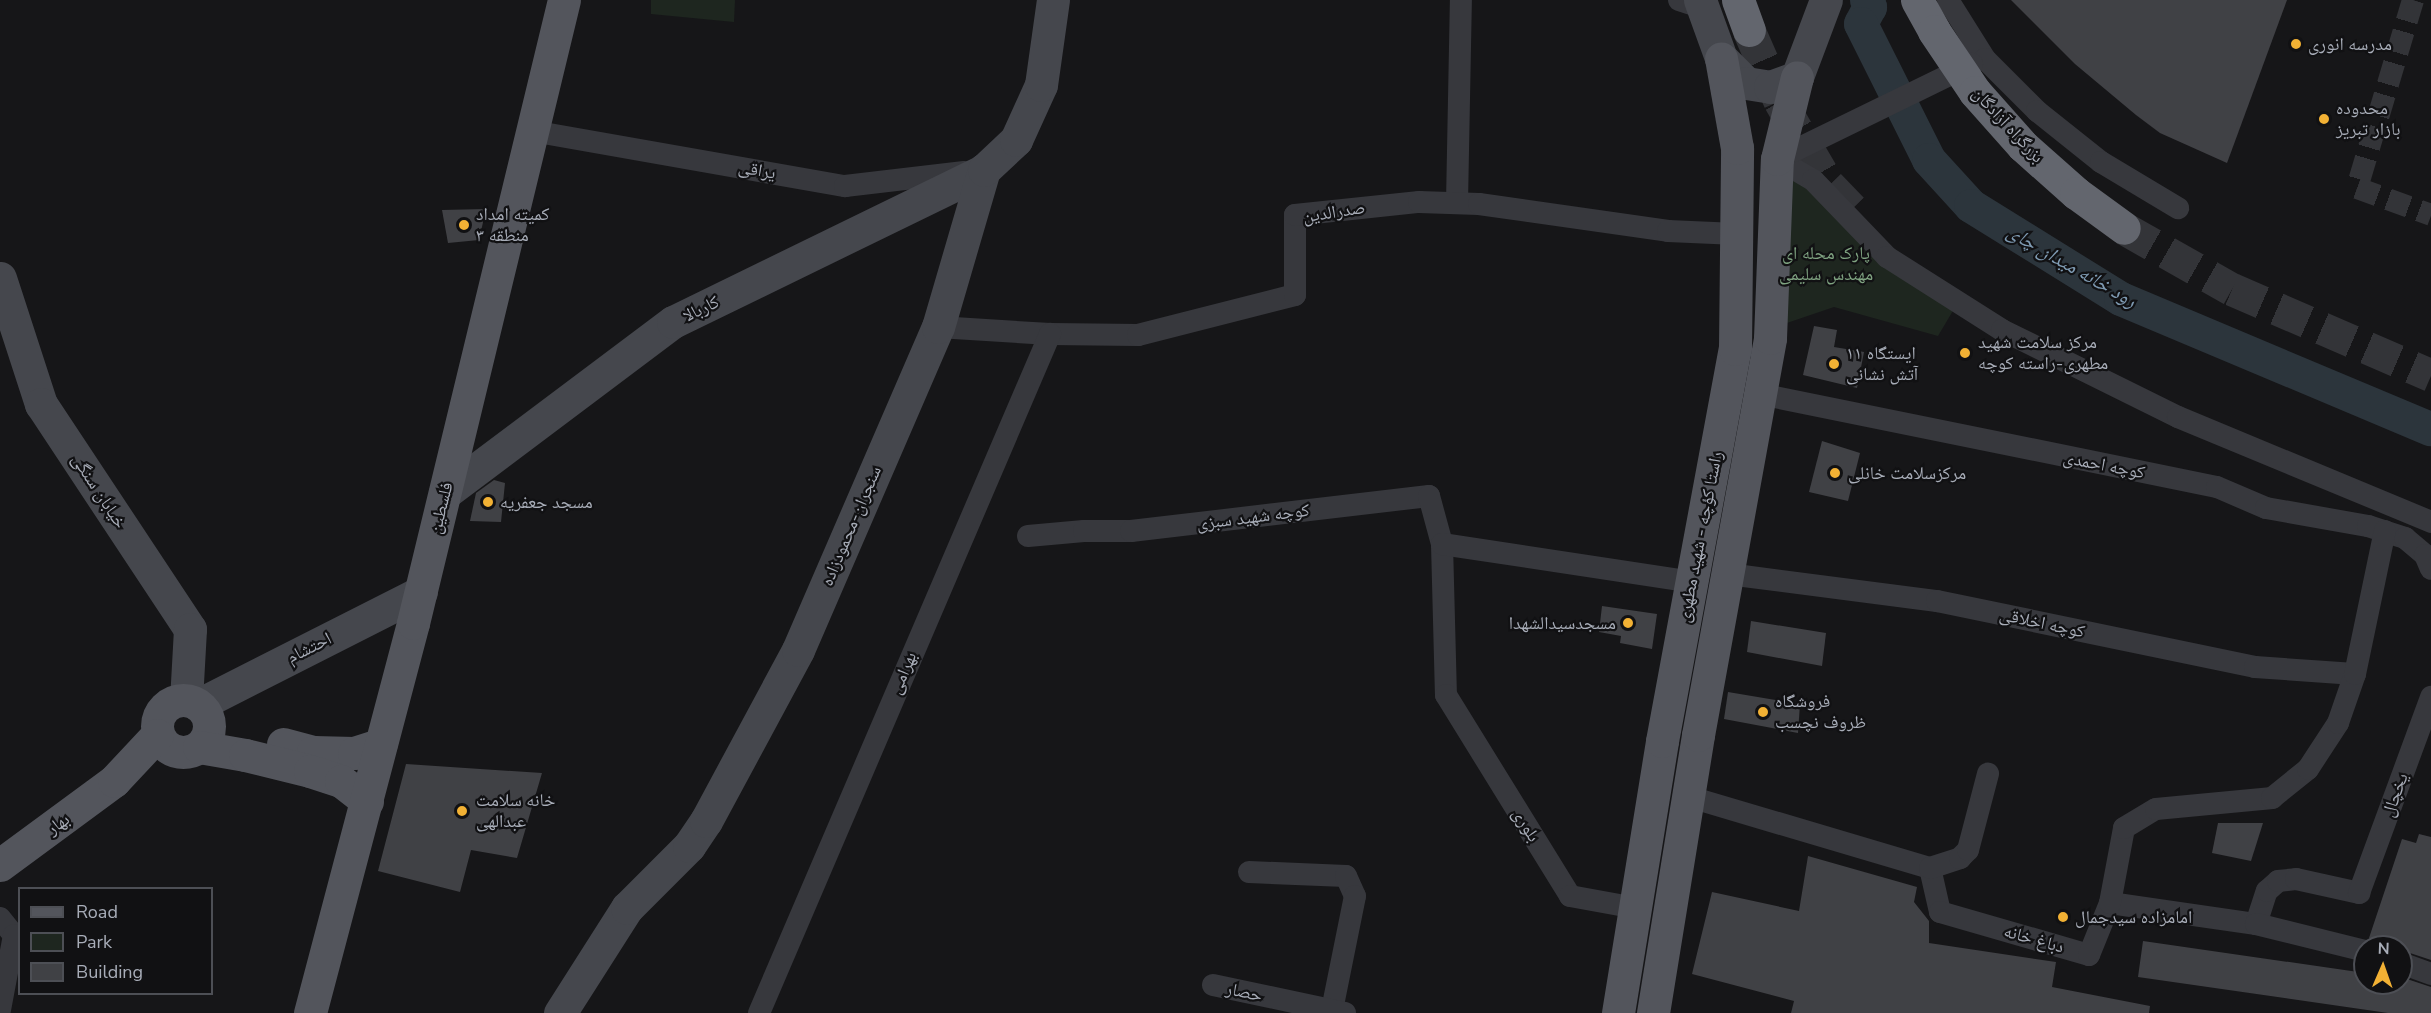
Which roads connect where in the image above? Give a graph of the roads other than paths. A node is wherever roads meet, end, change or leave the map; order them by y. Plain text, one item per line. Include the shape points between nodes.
1 (564, 0) edge
2 (1053, 0) edge
3 (1461, 0) edge
4 (1826, 0) edge
5 (1917, 0) edge
6 (1948, 0) edge
7 (1694, 3) edge
8 (1721, 58) junction
9 (1984, 58) junction
10 (1797, 76) junction
11 (532, 131) junction
12 (1777, 159) junction
13 (1737, 160) junction
14 (984, 170) junction
15 (1457, 203) junction
16 (2178, 208) dead end
17 (2124, 228) tunnel mouth
18 (1737, 234) junction
19 (1776, 236) junction
20 (0, 278) edge
21 (938, 327) junction
22 (1050, 334) junction
23 (1733, 359) junction
24 (1762, 379) junction
25 (445, 493) junction
26 (2431, 522) edge
27 (2385, 531) junction
28 (1029, 536) dead end
29 (1442, 544) junction
30 (2431, 569) edge
31 (1728, 574) junction
32 (1692, 582) junction
33 (421, 592) junction
34 (2355, 674) junction
35 (1446, 695) joint
36 (2431, 697) edge
37 (188, 728) junction
38 (381, 744) junction
39 (1988, 774) dead end
40 (1690, 797) junction
41 (367, 801) junction
42 (0, 865) edge
43 (1930, 868) junction
44 (1249, 872) dead end
45 (2110, 903) junction
46 (1636, 908) junction
47 (0, 918) edge
48 (2256, 924) junction
49 (2353, 948) edge
50 (2413, 967) edge
51 (2431, 974) edge
52 (1213, 985) dead end
53 (0, 1010) edge
54 (565, 1011) edge
55 (1339, 1011) edge
56 (310, 1013) edge
57 (759, 1013) edge
58 (1618, 1013) edge
59 (1653, 1013) edge

1 - 11 main road, فلسطین
2 - 14 street via 1041,85 1016,140
3 - 15 street
4 - 10 street
5 - 17 highway, بزرگراه آزادگان via 1975,92 2023,146 2076,193
6 - 9 street
7 - 8 street
8 - 10 street via 1746,83 1770,87
8 - 13 main road, راستا کؤچه - شهید مطهری
9 - 12 street
9 - 16 street via 2037,111 2101,162
10 - 12 main road, راستا کؤچه - شهید مطهری
11 - 14 street, یراقی via 845,186
11 - 25 main road, فلسطین
12 - 13 main road via 1767,143 1757,140 1745,145
12 - 19 main road, راستا کؤچه - شهید مطهری
12 - 26 street via 1813,180 1887,256 2002,330 2178,417
13 - 18 main road, راستا کؤچه - شهید مطهری
14 - 21 street, سنجران-محمودزاده
14 - 25 street, کاربالا via 673,322
15 - 18 street, صدرالدین via 1668,231
15 - 22 street, صدرالدین via 1419,202 1295,214 1295,295 1138,335
18 - 19 main road
18 - 23 main road, راستا کؤچه - شهید مطهری
19 - 24 main road, راستا کؤچه - شهید مطهری via 1770,338
20 - 37 street, خیابان سنگی via 41,404 190,628
21 - 22 street, صدرالدین
21 - 54 street, سنجران-محمودزاده via 798,650 706,821 689,846 627,909
22 - 57 street, بهرامی
23 - 24 main road
23 - 32 main road, راستا کؤچه - شهید مطهری
24 - 27 street, کوچه احمدی via 2217,488 2266,508
24 - 31 main road, راستا کؤچه - شهید مطهری
25 - 33 main road, فلسطین
27 - 30 street, کوچه احمدی via 2405,538 2425,555
27 - 34 street
28 - 29 street, کوچه شهید سبزی via 1131,531 1429,496
29 - 32 street
29 - 35 street, کوچه شهید سبزی
31 - 34 street, کوچه اخلاقی via 1937,601 2255,667
31 - 40 main road, راستا کؤچه - شهید مطهری
32 - 46 main road, راستا کؤچه - شهید مطهری
33 - 37 street, احتشام
33 - 38 main road, فلسطین
34 - 45 street via 2338,723 2308,769 2272,798 2156,809 2124,828
35 - 46 street, بلوری via 1570,896
36 - 48 street, یخچال via 2360,892 2296,879 2277,881 2267,891
37 - 38 main road via 253,735 313,752 354,753
37 - 41 main road via 245,755 342,781
37 - 42 main road, بهار
38 - 41 main road, فلسطین
39 - 43 street via 1968,850 1960,858
40 - 43 street
40 - 59 main road, راستا کؤچه - شهید مطهری
41 - 56 main road, فلسطین
43 - 45 street, دباغ خانه via 1940,912 2089,955
44 - 55 street via 1346,876 1355,896
45 - 48 street
46 - 58 main road, راستا کؤچه - شهید مطهری
47 - 53 street via 14,935
48 - 49 street
50 - 51 street
52 - 55 street, حصار

